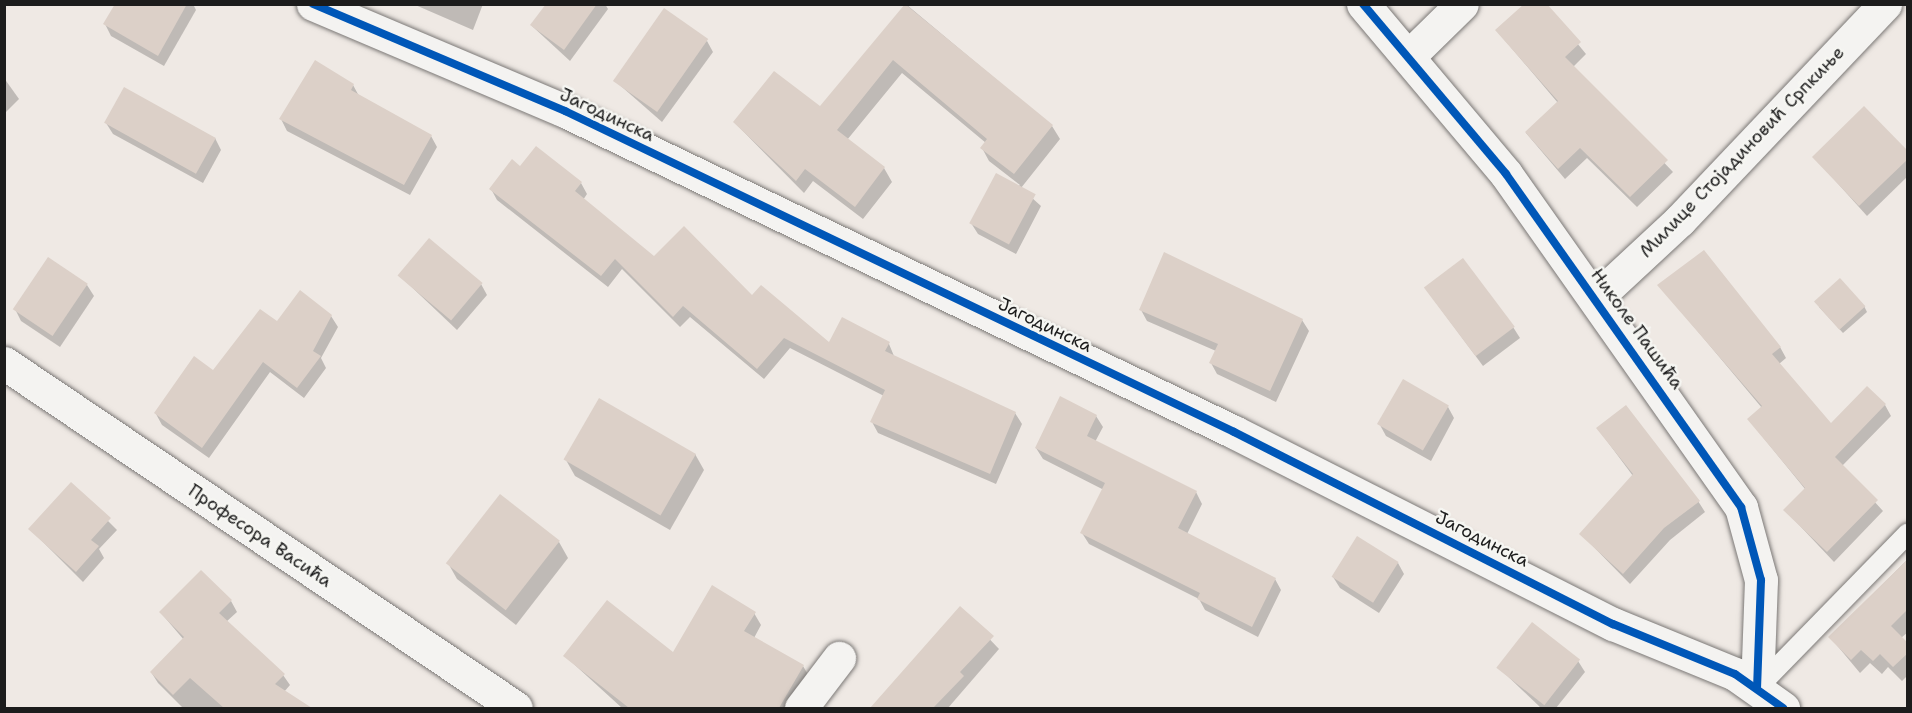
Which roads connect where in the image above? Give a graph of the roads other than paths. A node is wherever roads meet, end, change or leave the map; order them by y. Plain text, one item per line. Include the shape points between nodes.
1 (313, 4) edge
2 (1364, 4) edge
3 (1462, 4) edge
4 (1885, 4) edge
5 (1411, 54) junction
6 (1596, 298) junction
7 (4, 363) edge
8 (1908, 533) edge
9 (839, 658) dead end
10 (1757, 688) junction
11 (516, 708) edge
12 (801, 708) edge
13 (1783, 708) edge

1 - 10 street, Јагодинска via 565,111 1234,432 1613,624 1714,664
2 - 5 street, Николе Пашића
3 - 5 street
4 - 6 street, Милице Стојадиновић Српкиње via 1680,220
5 - 6 street, Николе Пашића
6 - 10 street, Николе Пашића via 1741,507 1761,580
7 - 11 street, Професора Васића
8 - 10 lane
9 - 12 street
10 - 13 street

